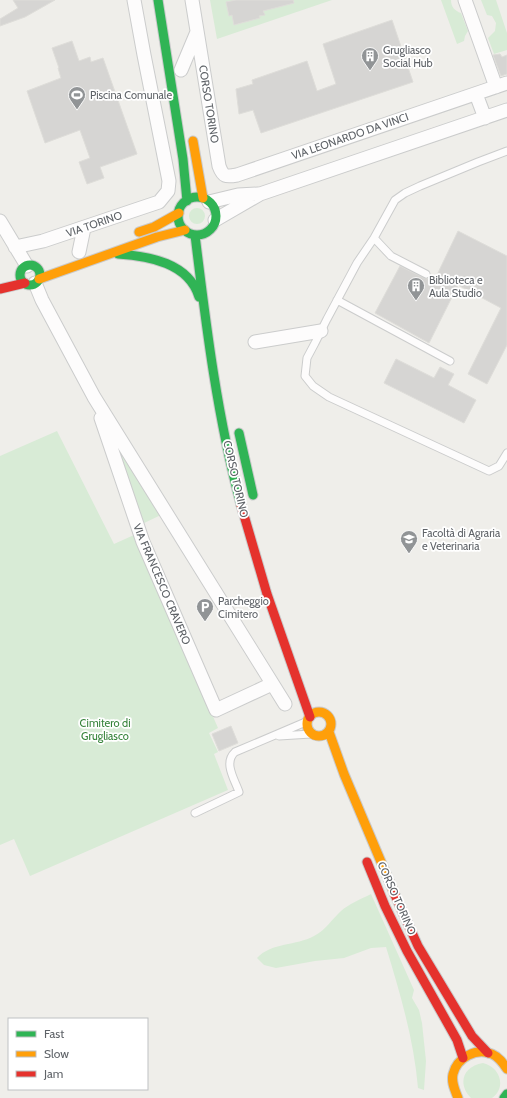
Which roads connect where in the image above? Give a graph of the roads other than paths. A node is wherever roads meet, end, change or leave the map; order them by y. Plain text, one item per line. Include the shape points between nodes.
1 (134, 0) edge
2 (158, 0) edge
3 (192, 0) edge
4 (465, 0) edge
5 (197, 32) junction
6 (144, 55) junction
7 (179, 55) dead end
8 (178, 73) junction
9 (501, 85) edge
10 (476, 94) junction
11 (507, 110) edge
12 (485, 118) junction
13 (192, 133) dead end
14 (507, 151) edge
15 (224, 175) joint
16 (260, 194) junction
17 (206, 200) junction
18 (187, 201) junction
19 (179, 213) junction
20 (216, 220) junction
21 (0, 222) edge
22 (84, 228) junction
23 (185, 230) junction
24 (131, 235) dead end
25 (195, 235) junction
26 (374, 238) junction
27 (15, 247) junction
28 (79, 252) dead end
29 (112, 254) junction
30 (21, 272) edge
31 (426, 274) dead end
32 (33, 282) junction
33 (0, 289) edge
34 (337, 300) junction
35 (205, 316) junction
36 (321, 331) junction
37 (255, 342) dead end
38 (450, 361) dead end
39 (94, 397) junction
40 (237, 422) dead end
41 (507, 453) edge
42 (254, 502) dead end
43 (272, 684) junction
44 (318, 700) dead end
45 (285, 704) dead end
46 (322, 713) junction
47 (309, 719) junction
48 (329, 732) junction
49 (272, 736) junction
50 (316, 738) junction
51 (195, 813) dead end
52 (364, 856) dead end
53 (488, 1052) junction
54 (463, 1058) junction
55 (506, 1065) edge
56 (507, 1094) edge
57 (455, 1095) edge
58 (504, 1098) edge

1 - 6 street
2 - 8 street, CORSO TORINO
3 - 5 street, CORSO TORINO
4 - 9 street
5 - 8 street, CORSO TORINO
5 - 15 street, CORSO TORINO via 219,166
6 - 8 street
6 - 22 street, VIA TORINO via 169,181 168,191 159,202
7 - 8 street, CORSO TORINO
8 - 18 street, CORSO TORINO
9 - 10 street, VIA LEONARDO DA VINCI
10 - 12 street
10 - 15 street, VIA LEONARDO DA VINCI via 237,175
11 - 12 street
12 - 16 street
13 - 17 street, CORSO TORINO
14 - 26 lane via 405,193 395,200
16 - 17 street
16 - 20 street
17 - 18 street via 197,198
17 - 20 street, CORSO TORINO via 215,210
18 - 19 street
19 - 23 street via 179,220
19 - 24 street via 154,227
20 - 25 street via 207,236
21 - 27 street
22 - 27 street, VIA TORINO
22 - 28 street
23 - 25 street
23 - 29 street via 157,237
25 - 35 street, CORSO TORINO
26 - 31 lane via 391,256
26 - 34 lane
27 - 30 street
29 - 32 street
29 - 35 street via 137,255 168,263 184,273 195,286
30 - 32 street via 22,280
30 - 32 street via 39,270 40,275
32 - 33 street
32 - 39 street, VIA FRANCESCO CRAVERO
34 - 36 lane
34 - 38 lane
35 - 47 street, CORSO TORINO via 232,468 251,540
36 - 37 street
36 - 41 lane via 307,358 305,376 313,386 329,397 489,471 499,466
39 - 43 street, VIA FRANCESCO CRAVERO
39 - 43 street, VIA FRANCESCO CRAVERO via 143,542 216,710
40 - 42 street, CORSO TORINO
43 - 45 street, VIA FRANCESCO CRAVERO
44 - 46 street, CORSO TORINO
46 - 47 street via 315,713
46 - 48 street, CORSO TORINO via 330,719
47 - 49 lane
47 - 50 street, CORSO TORINO via 308,730
48 - 50 street
48 - 53 street, CORSO TORINO via 344,774 418,946 472,1036
49 - 50 lane
49 - 51 lane via 231,756 230,769 239,792
52 - 54 street, CORSO TORINO via 391,919 457,1040
53 - 54 street via 473,1053
53 - 55 street, CORSO TORINO
54 - 57 street via 455,1068 452,1078
56 - 58 street

